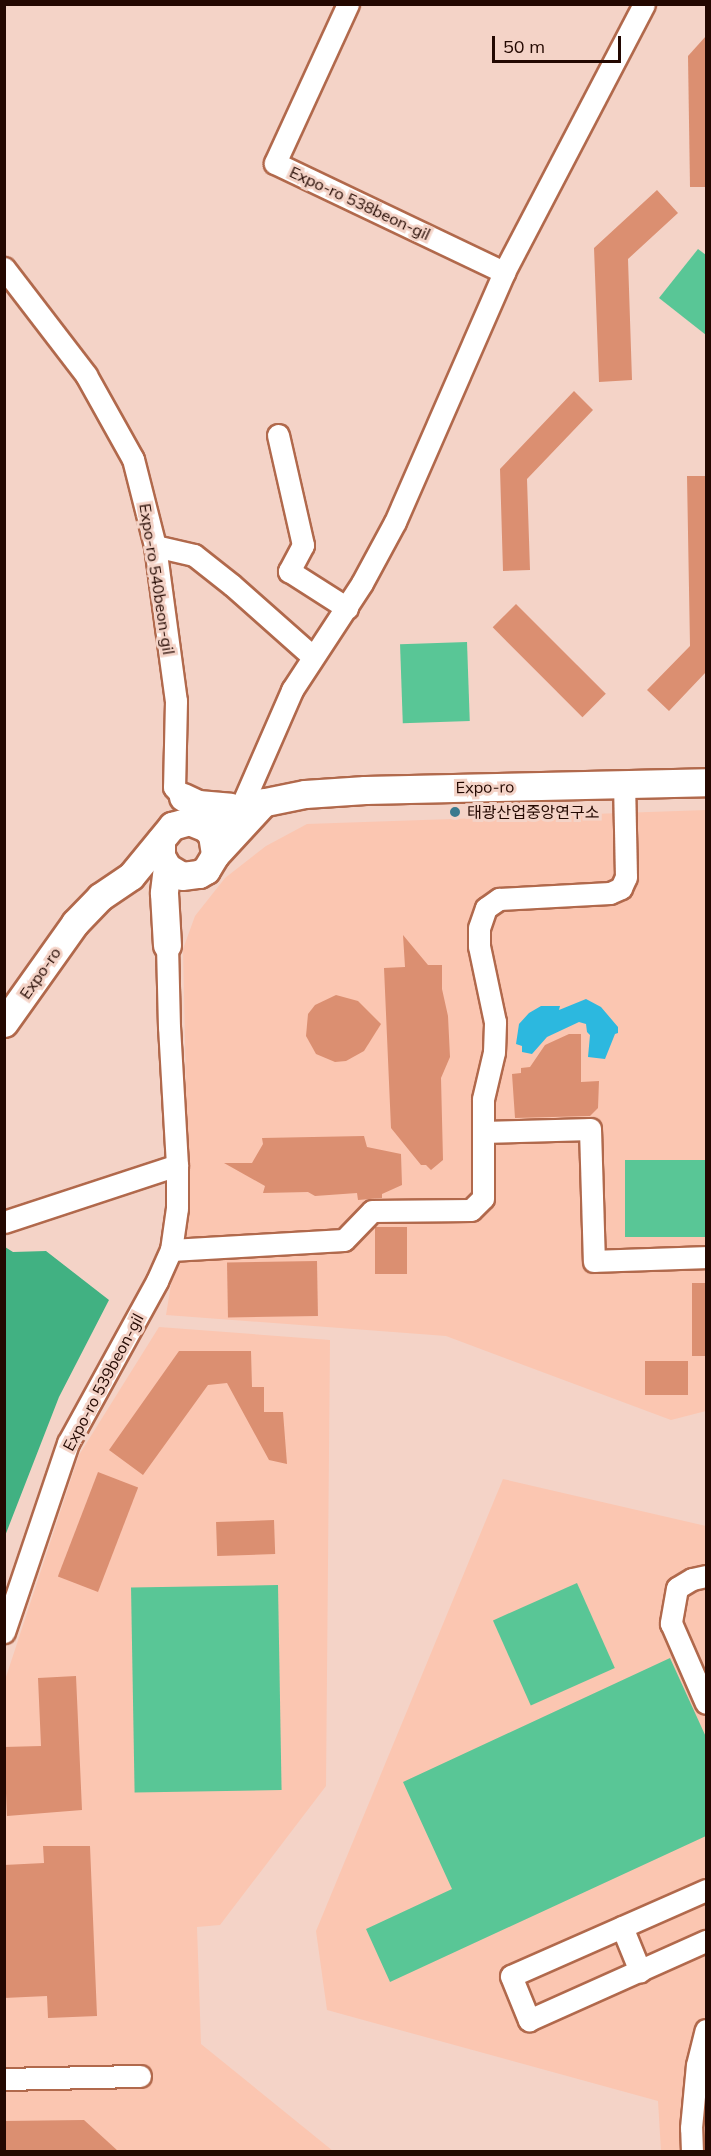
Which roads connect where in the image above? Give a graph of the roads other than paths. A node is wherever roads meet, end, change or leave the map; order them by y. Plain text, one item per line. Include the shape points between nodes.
1 (348, 4) edge
2 (644, 4) edge
3 (4, 268) edge
4 (504, 272) junction
5 (278, 435) dead end
6 (155, 546) junction
7 (347, 608) junction
8 (313, 657) junction
9 (706, 782) edge
10 (624, 784) junction
11 (252, 804) junction
12 (175, 829) junction
13 (207, 864) junction
14 (134, 876) junction
15 (165, 902) junction
16 (167, 945) junction
17 (4, 1023) edge
18 (484, 1132) junction
19 (177, 1165) junction
20 (4, 1222) edge
21 (171, 1250) junction
22 (706, 1257) edge
23 (706, 1576) edge
24 (4, 1632) edge
25 (706, 1703) edge
26 (706, 1890) edge
27 (622, 1927) junction
28 (706, 1941) edge
29 (640, 1971) junction
30 (706, 2030) edge
31 (140, 2076) dead end
32 (4, 2079) edge
33 (700, 2097) edge
34 (692, 2151) edge

1 - 4 street, Expo-ro 538beon-gil via 275,163
2 - 4 street
3 - 6 street, Expo-ro 540beon-gil via 86,375 133,459
4 - 7 street via 394,522
5 - 7 street via 303,545 289,571
6 - 8 street via 194,555
6 - 12 street, Expo-ro 540beon-gil via 176,701
7 - 8 street
8 - 11 street via 292,690
9 - 10 main road, Expo-ro
10 - 11 main road, Expo-ro via 365,790 305,794
10 - 18 street via 626,877 621,888 610,893 499,899 486,908 479,928 479,946 495,1022 494,1052 483,1099
11 - 12 main road, Expo-ro
11 - 13 main road via 234,834
12 - 13 main road via 212,836
12 - 13 main road via 182,876
12 - 14 main road, Expo-ro
12 - 15 main road
13 - 16 main road via 175,916
14 - 15 main road via 154,885
14 - 17 main road, Expo-ro via 100,897 75,923
15 - 16 main road
16 - 19 street, Expo-ro 539beon-gil
18 - 21 street via 483,1198 471,1210 372,1211 344,1240
18 - 22 street via 590,1129 594,1261
19 - 20 street
19 - 21 street, Expo-ro 539beon-gil via 177,1208
21 - 24 street, Expo-ro 539beon-gil via 68,1443
23 - 25 street via 677,1588 671,1623
26 - 27 street
27 - 29 street
27 - 29 street via 511,1976 529,2020
28 - 29 street
30 - 33 street via 699,2052
31 - 32 street
33 - 34 street

